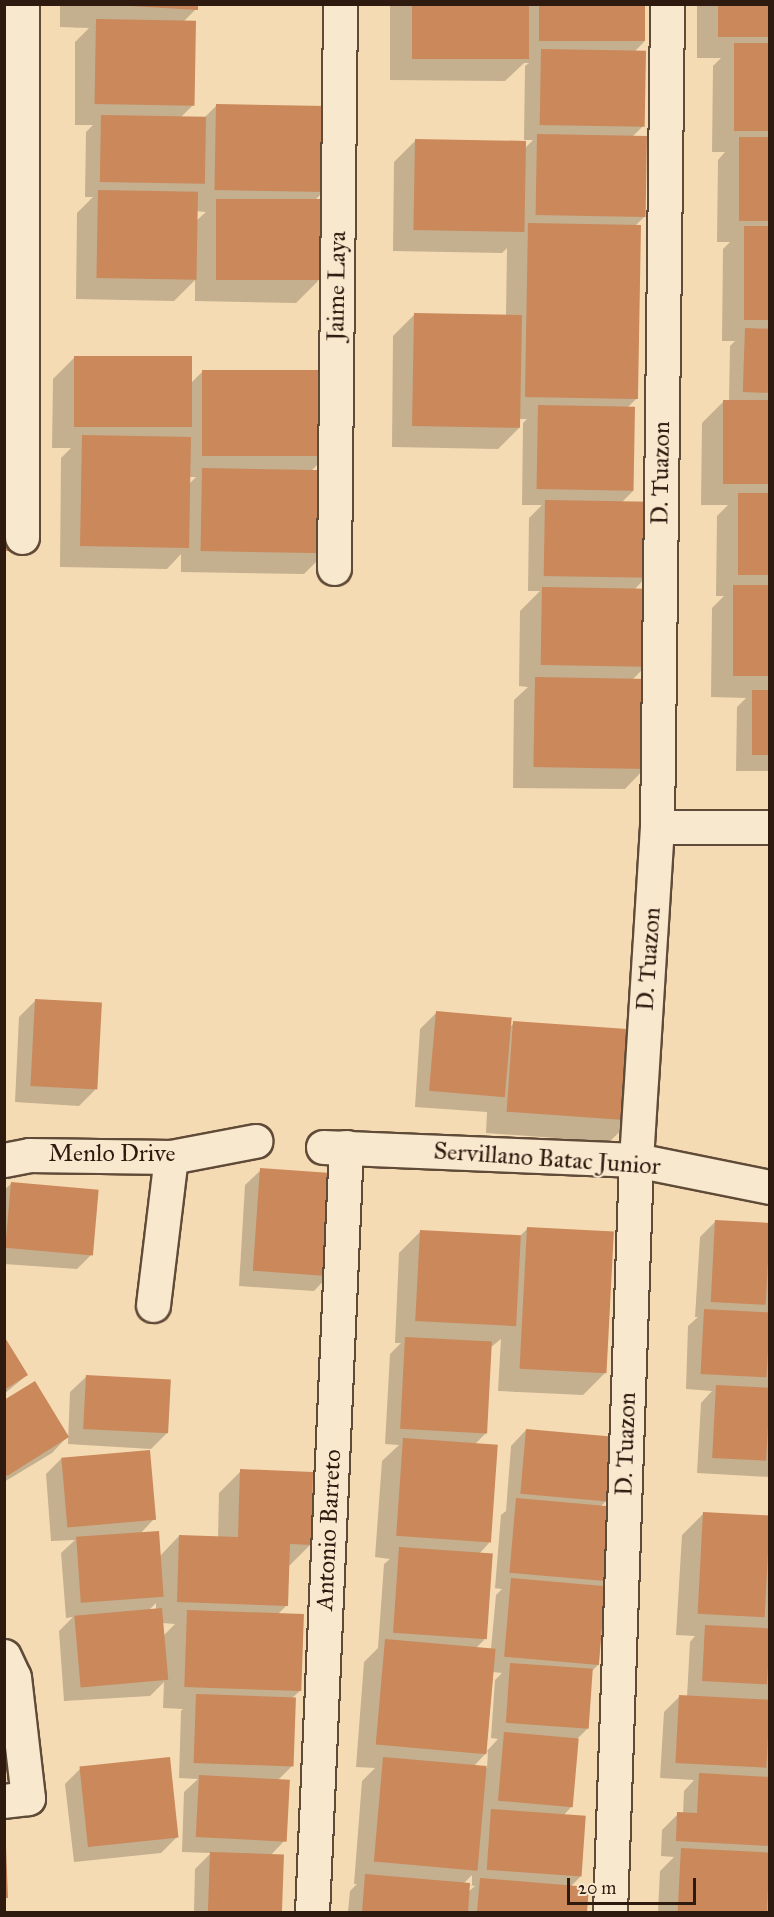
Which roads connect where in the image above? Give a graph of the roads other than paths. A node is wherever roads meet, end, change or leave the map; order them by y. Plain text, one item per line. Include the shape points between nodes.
1 (22, 4) edge
2 (340, 4) edge
3 (667, 4) edge
4 (22, 537) dead end
5 (334, 568) dead end
6 (657, 827) junction
7 (770, 828) edge
8 (255, 1141) dead end
9 (335, 1147) joint
10 (171, 1157) junction
11 (4, 1160) edge
12 (636, 1160) junction
13 (770, 1187) edge
14 (153, 1305) dead end
15 (4, 1656) edge
16 (16, 1799) edge
17 (312, 1912) edge
18 (610, 1912) edge

1 - 4 street
2 - 5 street, Jaime Laya
3 - 6 street, D. Tuazon
6 - 7 street
6 - 12 street, D. Tuazon
8 - 10 street, Menlo Drive
9 - 12 street, Servillano Batac Junior
9 - 17 street, Antonio Barreto
10 - 11 street, Menlo Drive via 29,1155
10 - 14 street
12 - 13 street, Servillano Batac Junior
12 - 18 street, D. Tuazon
15 - 16 street via 14,1677

